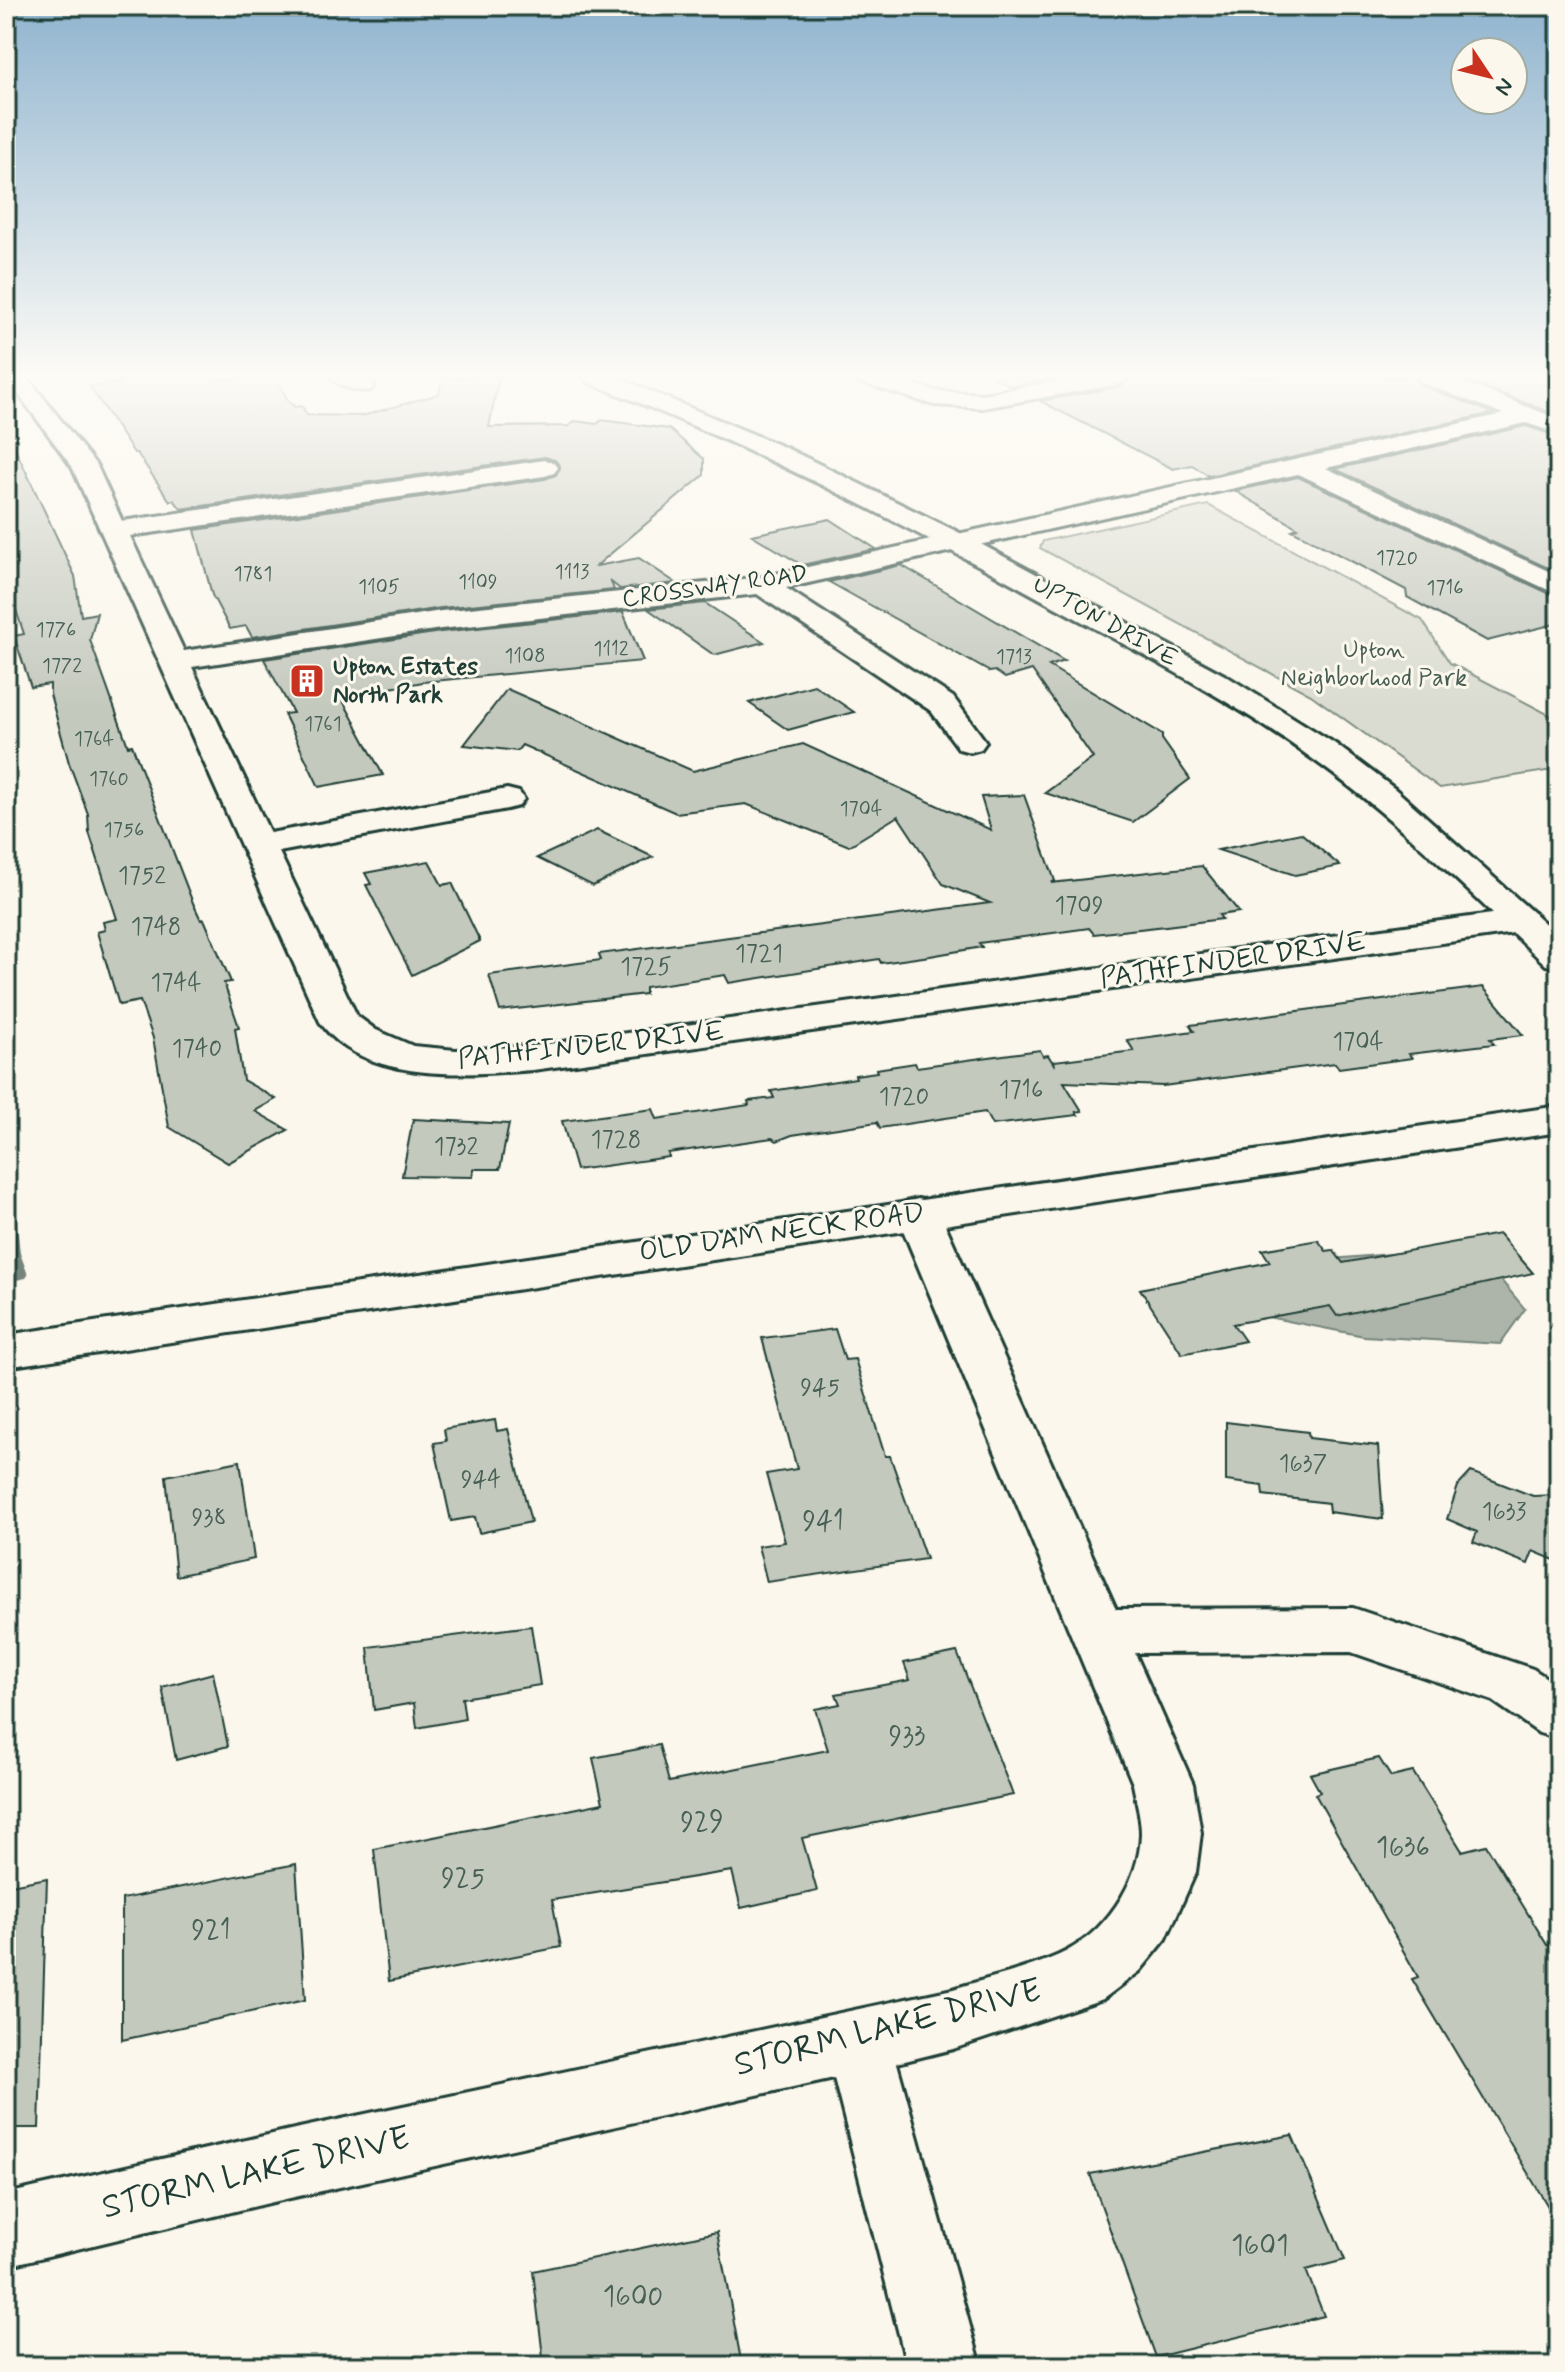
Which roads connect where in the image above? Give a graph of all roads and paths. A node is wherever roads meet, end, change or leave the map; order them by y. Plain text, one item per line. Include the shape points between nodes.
1 (94, 488) edge
2 (408, 488) edge
3 (849, 488) edge
4 (1197, 488) edge
5 (1348, 488) edge
6 (114, 530) junction
7 (956, 541) junction
8 (762, 585) junction
9 (1559, 587) edge
10 (175, 661) junction
11 (970, 742) dead end
12 (507, 799) dead end
13 (260, 845) junction
14 (1521, 921) junction
15 (1559, 957) edge
16 (1559, 1119) edge
17 (918, 1213) junction
18 (6, 1351) edge
19 (1098, 1631) junction
20 (1559, 1716) edge
21 (858, 2042) junction
22 (6, 2230) edge
23 (944, 2366) edge

1 - 6 street, PATHFINDER DRIVE
2 - 6 street
3 - 7 street, UPTON DRIVE
4 - 7 street, CROSSWAY ROAD
5 - 9 street
6 - 10 street, PATHFINDER DRIVE
7 - 8 street, CROSSWAY ROAD
7 - 14 street, UPTON DRIVE via 1290,728 1419,826
8 - 10 street, CROSSWAY ROAD via 441,620
8 - 11 street via 942,704
10 - 13 street, PATHFINDER DRIVE
12 - 13 street
13 - 14 street, PATHFINDER DRIVE via 340,1022 373,1046 423,1061 533,1058
14 - 15 street, UPTON DRIVE
16 - 17 street, OLD DAM NECK ROAD
17 - 18 street, OLD DAM NECK ROAD
17 - 19 street, STORM LAKE DRIVE
19 - 20 street via 1353,1630 1513,1685
19 - 21 street, STORM LAKE DRIVE via 1163,1784 1171,1833 1165,1872 1144,1919 1117,1951 1080,1978 953,2019
21 - 22 street, STORM LAKE DRIVE
21 - 23 street

